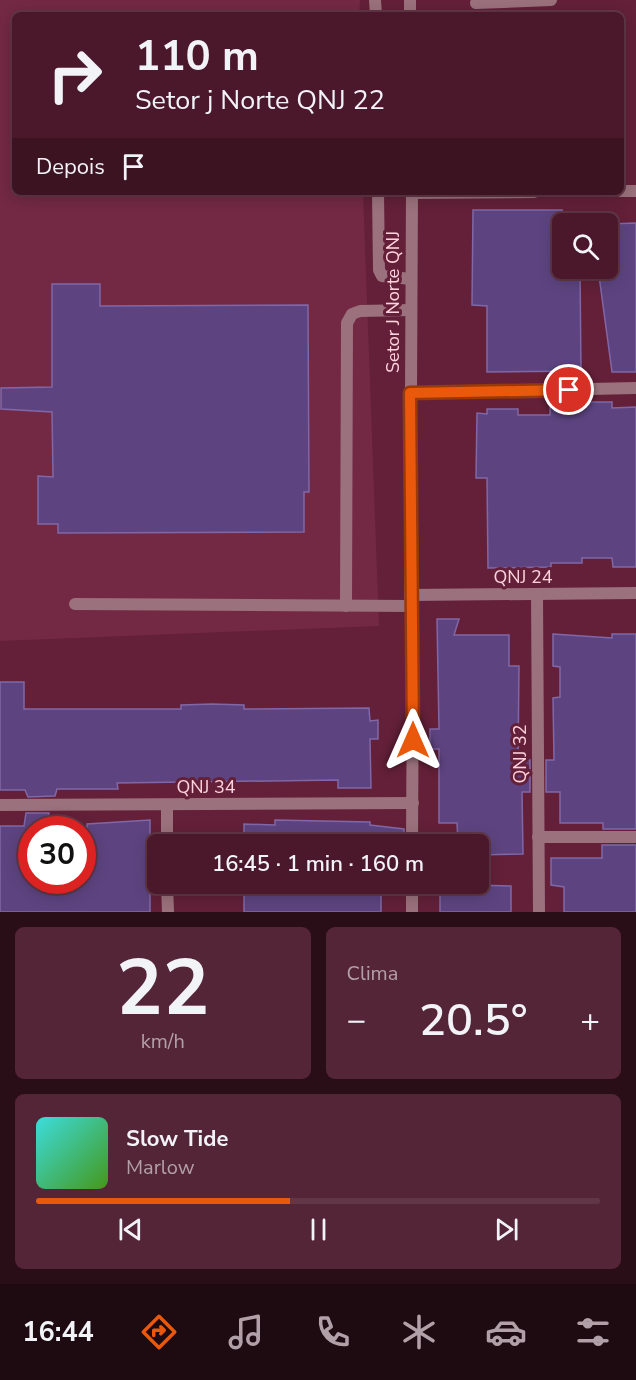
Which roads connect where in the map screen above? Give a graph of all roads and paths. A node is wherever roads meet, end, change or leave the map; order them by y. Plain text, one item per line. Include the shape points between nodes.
1 (551, 0) edge
2 (476, 3) dead end
3 (378, 195) edge
4 (412, 195) edge
5 (411, 279) junction
6 (411, 310) junction
7 (636, 388) edge
8 (410, 393) junction
9 (636, 594) edge
10 (537, 595) junction
11 (411, 600) junction
12 (75, 604) dead end
13 (346, 606) junction
14 (412, 803) junction
15 (0, 805) edge
16 (167, 806) junction
17 (167, 834) edge
18 (412, 834) edge
19 (538, 837) junction
20 (636, 837) edge
21 (167, 894) edge
22 (412, 894) edge
23 (168, 912) edge
24 (412, 912) edge
25 (539, 912) edge

1 - 2 street
3 - 5 street via 379,270 382,276
4 - 5 street, Setor J Norte QNJ
5 - 6 street, Setor J Norte QNJ
6 - 8 street, Setor J Norte QNJ
6 - 13 street via 360,311 352,314 347,323
7 - 8 street
8 - 11 street, Setor J Norte QNJ
9 - 10 street, QNJ 24
10 - 11 street, QNJ 24
10 - 19 street, QNJ 32
11 - 13 street, QNJ 24
11 - 14 street, Setor J Norte QNJ
12 - 13 street, QNJ 24
14 - 16 street, QNJ 34
14 - 18 street, Setor J Norte QNJ
15 - 16 street, QNJ 34
16 - 17 street
19 - 20 street
19 - 25 street, QNJ 32
21 - 23 street
22 - 24 street

